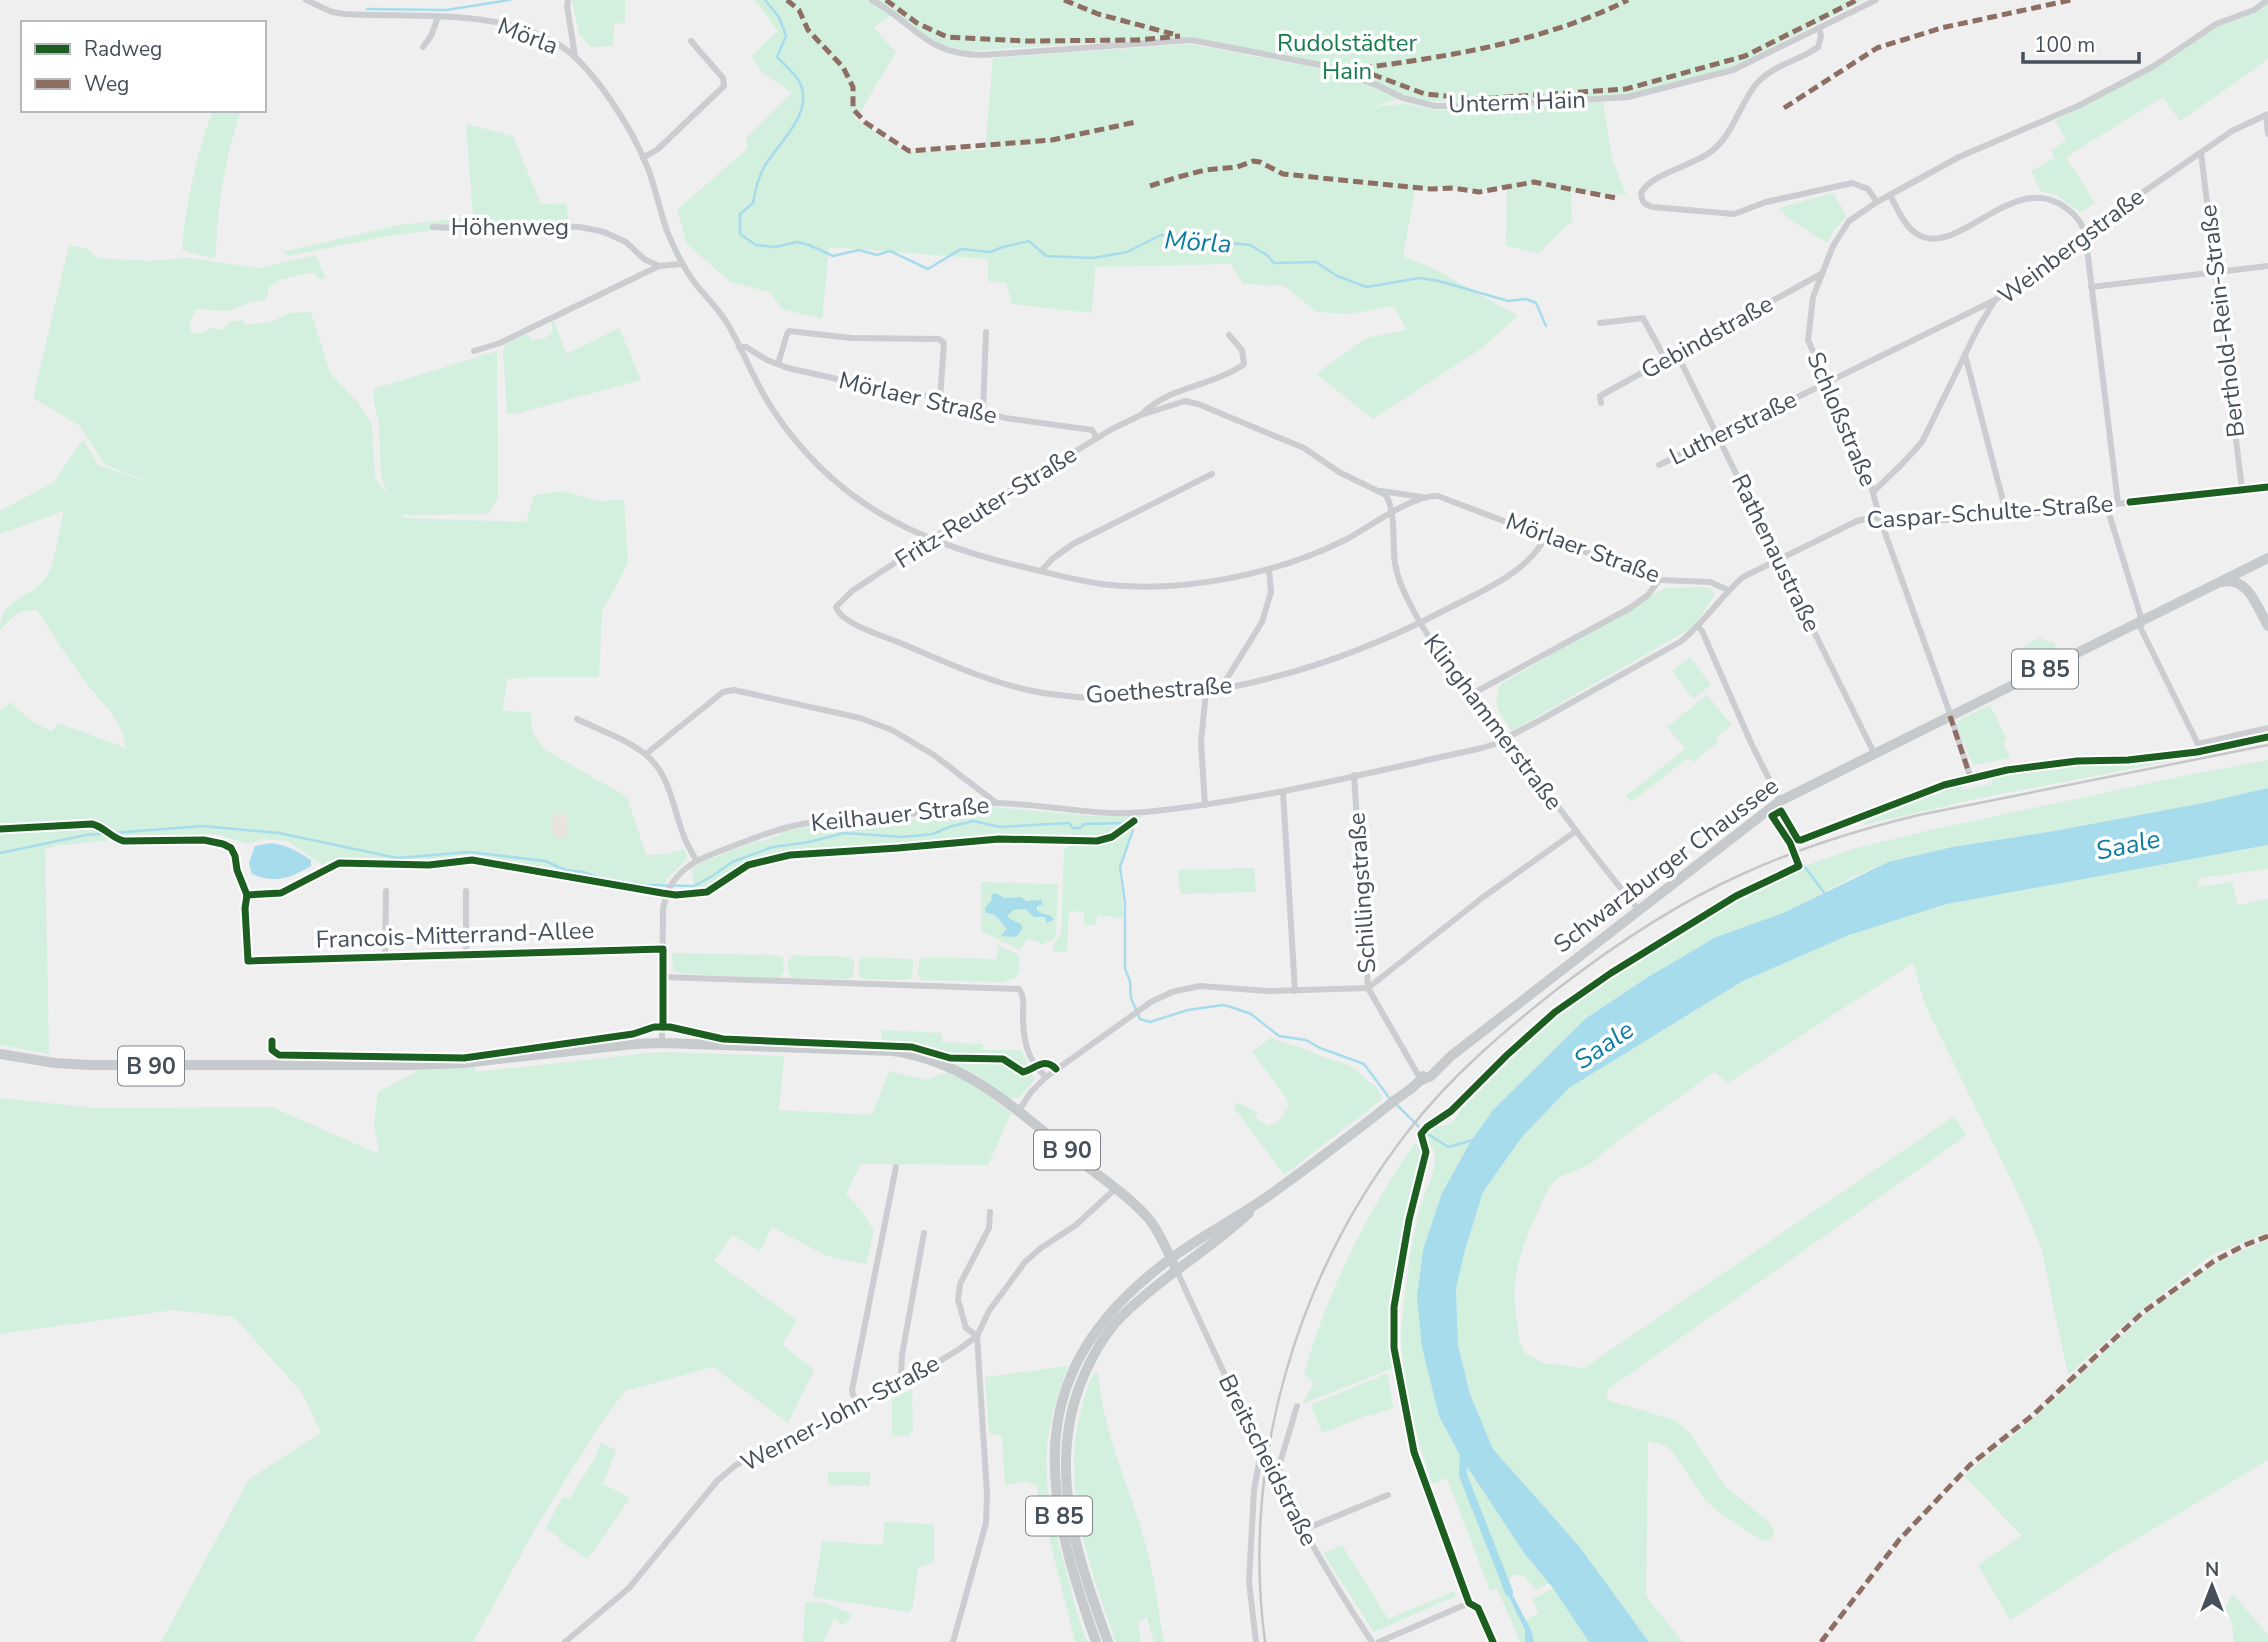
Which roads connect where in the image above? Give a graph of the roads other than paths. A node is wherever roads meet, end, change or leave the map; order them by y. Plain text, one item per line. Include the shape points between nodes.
1 (872, 0) edge
2 (1875, 0) edge
3 (2268, 0) edge
4 (308, 1) edge
5 (567, 3) edge
6 (438, 17) junction
7 (1819, 28) junction
8 (691, 41) dead end
9 (423, 47) dead end
10 (575, 56) junction
11 (2267, 114) edge
12 (2268, 134) edge
13 (2201, 153) junction
14 (643, 158) junction
15 (1890, 195) junction
16 (1877, 202) junction
17 (433, 227) dead end
18 (2085, 232) junction
19 (682, 264) junction
20 (659, 266) junction
21 (2268, 266) edge
22 (2216, 273) junction
23 (1821, 274) junction
24 (2091, 287) junction
25 (1796, 289) junction
26 (1812, 297) junction
27 (1995, 300) junction
28 (1600, 323) dead end
29 (986, 332) dead end
30 (1229, 335) dead end
31 (739, 347) junction
32 (474, 351) dead end
33 (1677, 354) junction
34 (1965, 355) junction
35 (1666, 360) junction
36 (778, 364) junction
37 (1826, 383) junction
38 (940, 398) junction
39 (1601, 403) dead end
40 (983, 412) junction
41 (1141, 415) junction
42 (1718, 434) junction
43 (1097, 438) junction
44 (1659, 464) dead end
45 (1212, 474) dead end
46 (2268, 487) edge
47 (2242, 489) junction
48 (1381, 491) junction
49 (1874, 491) junction
50 (1424, 497) junction
51 (2118, 503) junction
52 (2106, 505) junction
53 (1392, 514) junction
54 (2007, 516) junction
55 (1880, 519) junction
56 (1546, 536) junction
57 (931, 539) junction
58 (1779, 558) junction
59 (2263, 560) edge
60 (1269, 569) junction
61 (1041, 571) junction
62 (1659, 580) junction
63 (2213, 585) junction
64 (1728, 590) junction
65 (2248, 590) junction
66 (836, 607) joint
67 (2140, 622) junction
68 (1420, 624) junction
69 (1698, 626) junction
70 (2268, 626) edge
71 (1221, 688) junction
72 (1206, 691) junction
73 (1470, 695) junction
74 (1950, 716) junction
75 (577, 719) dead end
76 (2268, 728) edge
77 (1506, 738) junction
78 (1874, 753) junction
79 (646, 754) junction
80 (1354, 775) junction
81 (1283, 792) junction
82 (1780, 801) junction
83 (995, 802) junction
84 (1205, 805) junction
85 (1576, 831) junction
86 (1801, 840) dead end
87 (696, 860) junction
88 (386, 891) dead end
89 (466, 891) dead end
90 (1639, 910) junction
91 (663, 948) junction
92 (466, 953) junction
93 (385, 956) junction
94 (248, 961) dead end
95 (663, 977) junction
96 (1368, 988) junction
97 (1295, 991) junction
98 (662, 1043) junction
99 (0, 1054) edge
100 (1046, 1077) junction
101 (1421, 1080) junction
102 (1018, 1112) junction
103 (896, 1167) dead end
104 (1115, 1189) junction
105 (1264, 1199) junction
106 (990, 1212) dead end
107 (924, 1233) dead end
108 (1171, 1258) junction
109 (1177, 1271) junction
110 (977, 1336) junction
111 (904, 1383) junction
112 (861, 1404) junction
113 (1297, 1406) dead end
114 (1261, 1450) junction
115 (1278, 1482) junction
116 (1388, 1495) dead end
117 (1303, 1530) junction
118 (565, 1642) edge
119 (953, 1642) edge
120 (1096, 1642) edge
121 (1108, 1642) edge
122 (1256, 1642) edge
123 (1372, 1642) edge
124 (1379, 1642) edge
125 (1493, 1642) edge

1 - 7 street, Unterm Hain via 923,39 964,54 1191,40 1321,65 1403,99 1435,106 1628,97 1733,71
2 - 7 street, Unterm Hain
3 - 15 street, Schloßstraße via 2216,24 2154,66 2078,106 1959,157
4 - 6 street, Mörla via 344,14
5 - 10 street, Mörla
6 - 9 street
6 - 10 street, Mörla via 505,24 554,42
7 - 16 street via 1818,47 1782,64 1756,84 1716,149 1649,183 1642,198 1652,207 1740,213 1766,202 1852,183 1868,189
8 - 14 street via 723,78 724,86
10 - 14 street, Mörla via 610,100
11 - 12 street
11 - 13 street, Weinbergstraße
13 - 18 street, Weinbergstraße
13 - 22 street, Berthold-Rein-Straße
14 - 19 street, Mörla
15 - 16 street, Schloßstraße
15 - 18 street via 1911,228 1934,239 2020,200 2040,197 2056,200 2076,215
16 - 23 street, Schloßstraße via 1849,221
17 - 20 street, Höhenweg via 580,227 626,242
18 - 24 street
18 - 27 street, Weinbergstraße
19 - 20 street
19 - 31 street, Mörla via 725,320
20 - 32 street via 500,343
21 - 22 street
22 - 24 street
22 - 47 street, Berthold-Rein-Straße
23 - 25 street, Gebindstraße
23 - 26 street, Schloßstraße
24 - 51 street
25 - 26 street
25 - 33 street, Gebindstraße
26 - 37 street, Schloßstraße via 1808,340
27 - 34 street, Weinbergstraße
27 - 37 street, Lutherstraße
28 - 35 street via 1644,315
29 - 40 street
30 - 41 street via 1242,350 1244,364 1240,368 1163,397
31 - 36 street, Mörlaer Straße
31 - 57 street, Mörla via 773,411 812,460 871,509
33 - 35 street, Gebindstraße
33 - 42 street, Rathenaustraße
34 - 49 street, Weinbergstraße via 1922,442
34 - 54 street
35 - 39 street, Gebindstraße via 1600,396
36 - 38 street, Mörlaer Straße
36 - 38 street via 789,331 852,338 939,339 944,343
37 - 42 street, Lutherstraße
37 - 49 street, Schloßstraße
38 - 40 street, Mörlaer Straße
40 - 43 street, Mörlaer Straße via 1092,430
41 - 43 street, Fritz-Reuter-Straße
41 - 48 street via 1185,401 1198,404 1294,444
42 - 44 street, Lutherstraße
42 - 58 street, Rathenaustraße
43 - 57 street, Fritz-Reuter-Straße
45 - 61 street via 1073,544
46 - 47 street, Caspar-Schulte-Straße
47 - 51 street, Caspar-Schulte-Straße
48 - 50 street
48 - 53 street via 1389,499
49 - 55 street, Schloßstraße
50 - 53 street, Mörla
50 - 56 street, Mörlaer Straße via 1438,496
51 - 52 street, Caspar-Schulte-Straße
52 - 54 street, Caspar-Schulte-Straße
52 - 67 street
53 - 60 street, Mörla via 1341,542
53 - 68 street, Klinghammerstraße via 1397,575
54 - 55 street, Caspar-Schulte-Straße
55 - 58 street, Caspar-Schulte-Straße via 1857,521
55 - 74 street, Schloßstraße
56 - 62 street, Mörlaer Straße
56 - 68 street, Goethestraße via 1521,566
57 - 61 street, Mörla
57 - 66 street, Fritz-Reuter-Straße via 852,591
58 - 64 street, Caspar-Schulte-Straße
58 - 78 street, Rathenaustraße
59 - 63 main road, Schwarzburger Chaussee / B 85
59 - 65 main road, B 85 via 2247,572
60 - 61 street, Mörla via 1214,581 1144,586
60 - 71 street via 1270,592 1262,622
62 - 64 street, Mörlaer Straße via 1710,582
62 - 73 street via 1630,608
63 - 65 main road via 2235,581
63 - 67 main road, Schwarzburger Chaussee / B 85
64 - 69 street, Caspar-Schulte-Straße
65 - 70 main road
66 - 72 street, Goethestraße via 843,619 914,649 1000,682 1041,692 1107,697
67 - 74 main road, Schwarzburger Chaussee / B 85
67 - 76 street via 2198,744
68 - 71 street, Goethestraße via 1330,661
68 - 73 street, Klinghammerstraße
69 - 77 street, Keilhauer Straße via 1680,642
69 - 82 street
71 - 72 street, Goethestraße
72 - 84 street via 1201,742
73 - 77 street, Klinghammerstraße
74 - 78 main road, Schwarzburger Chaussee / B 85
74 - 86 street, Schloßstraße via 1971,779 1887,805
75 - 79 street
77 - 80 street, Keilhauer Straße via 1482,748
77 - 85 street, Klinghammerstraße
78 - 82 main road, Schwarzburger Chaussee / B 85
79 - 83 street via 726,691 734,690 860,718 892,730 934,755
79 - 87 street via 669,788
80 - 81 street, Keilhauer Straße
80 - 96 street, Schillingstraße
81 - 84 street, Keilhauer Straße
81 - 97 street
82 - 90 main road, Schwarzburger Chaussee / B 85
83 - 84 street, Keilhauer Straße via 1141,813
83 - 87 street, Keilhauer Straße via 793,826
85 - 90 street, Klinghammerstraße
85 - 96 street
87 - 91 street, Keilhauer Straße via 668,889
88 - 93 street, Francois-Mitterrand-Allee
89 - 92 street, Francois-Mitterrand-Allee
90 - 101 main road, Schwarzburger Chaussee / B 85
91 - 92 street, Francois-Mitterrand-Allee
91 - 95 street, Keilhauer Straße
92 - 93 street, Francois-Mitterrand-Allee
93 - 94 street, Francois-Mitterrand-Allee
95 - 98 street, Keilhauer Straße
95 - 100 street via 1019,989 1026,1046
96 - 97 street
96 - 101 street, Schillingstraße
97 - 100 street via 1200,986 1160,996
98 - 99 main road, B 90 via 412,1065 89,1065
98 - 102 main road, B 90 via 912,1054 966,1074
100 - 102 street
101 - 105 main road, Schwarzburger Chaussee / B 85
102 - 104 main road, B 90
103 - 112 street via 852,1390
104 - 108 main road, B 90 via 1149,1220
104 - 110 street, Werner-John-Straße via 1025,1262 989,1311
105 - 108 main road, Schwarzburger Chaussee / B 85
105 - 109 main road, Schwarzburger Chaussee / B 85
106 - 110 street via 989,1228 958,1293 966,1328
107 - 111 street via 902,1355
108 - 109 main road, B 90
108 - 120 main road, B 85 via 1120,1302 1088,1339 1060,1413 1054,1467 1058,1512
109 - 114 street, Breitscheidstraße
109 - 121 main road, B 85 via 1122,1317 1100,1344 1070,1420 1066,1468 1071,1525
110 - 111 street, Werner-John-Straße
110 - 119 street via 986,1523
111 - 112 street, Werner-John-Straße
112 - 118 street, Werner-John-Straße via 736,1465 717,1481 629,1588
113 - 115 street
114 - 115 street, Breitscheidstraße
114 - 122 street via 1249,1582
115 - 117 street, Breitscheidstraße
116 - 117 street
117 - 123 street, Breitscheidstraße
124 - 125 street via 1469,1603 1478,1608

